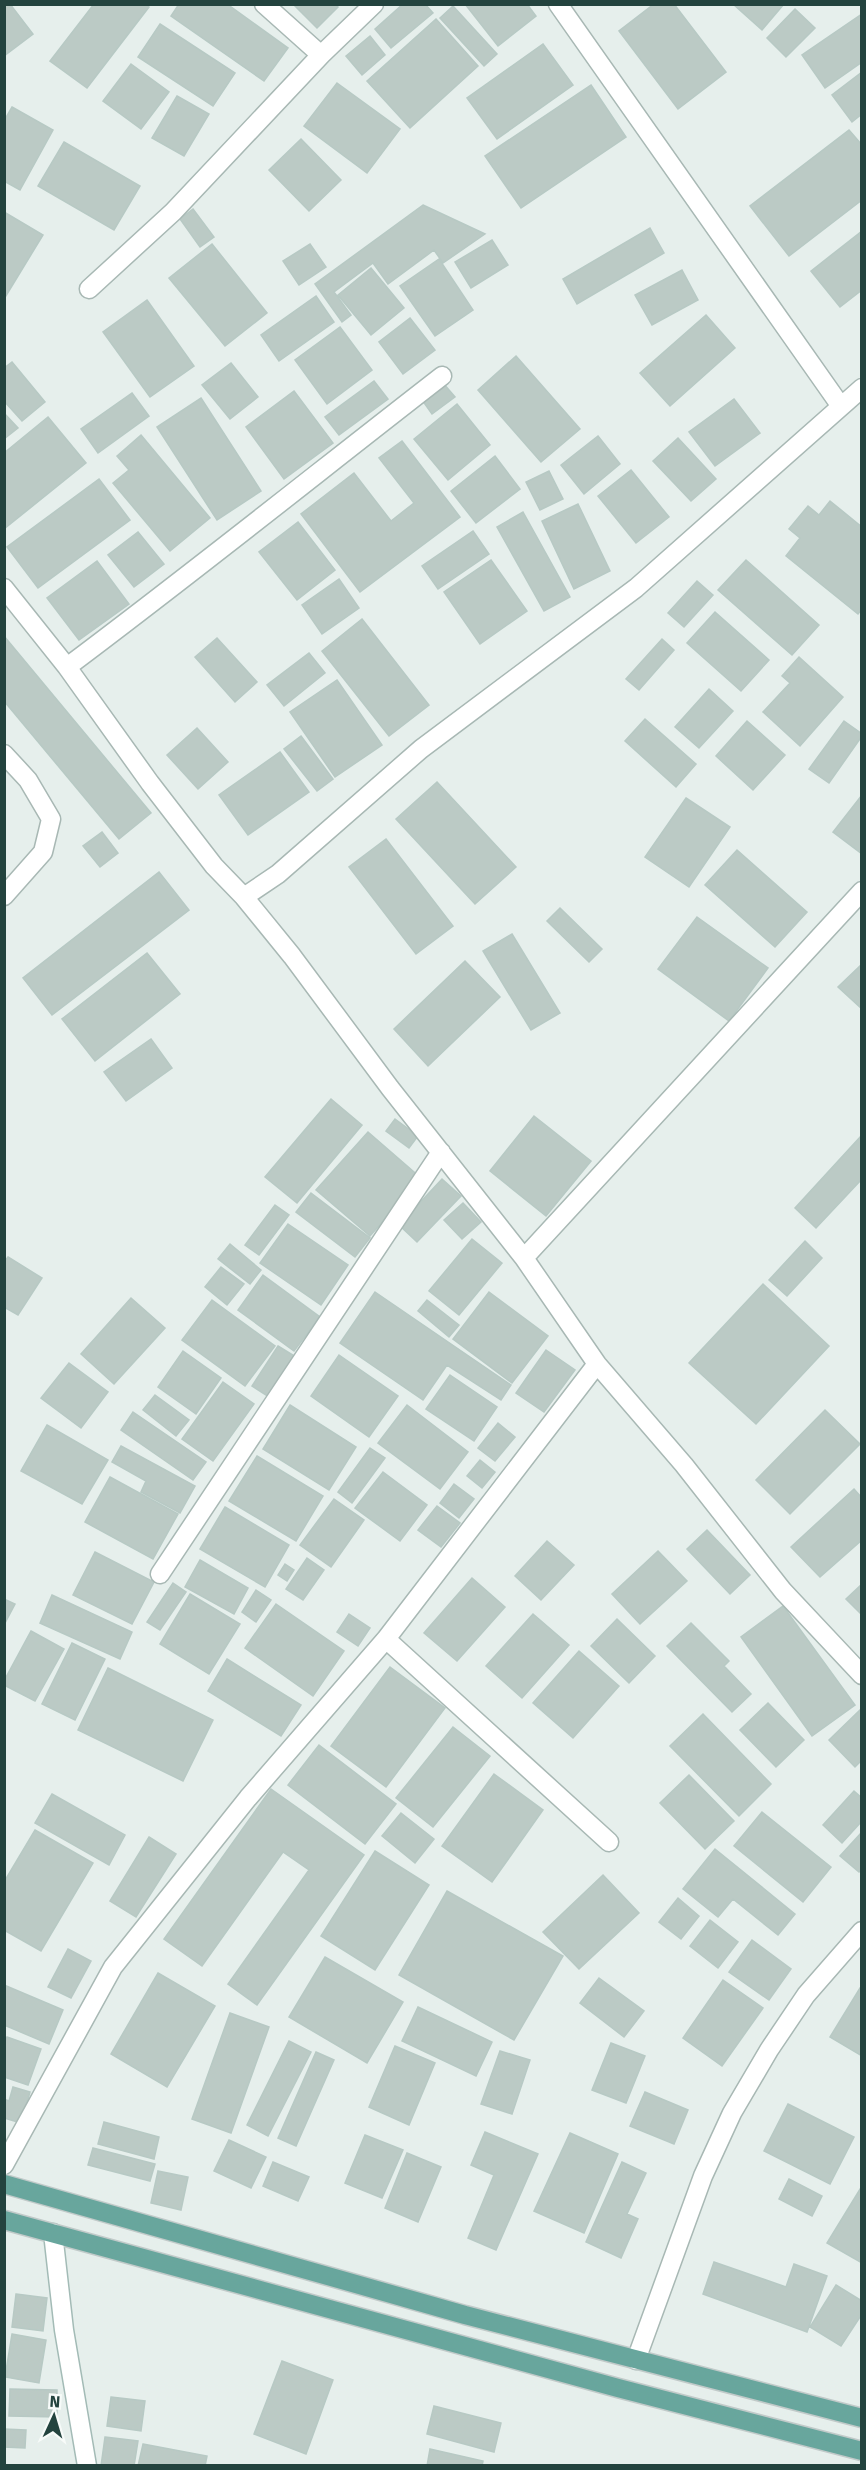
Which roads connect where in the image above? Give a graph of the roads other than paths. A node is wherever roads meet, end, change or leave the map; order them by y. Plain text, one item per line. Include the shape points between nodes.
1 (264, 4) edge
2 (374, 4) edge
3 (558, 4) edge
4 (321, 55) junction
5 (89, 289) dead end
6 (442, 376) dead end
7 (861, 388) edge
8 (840, 405) junction
9 (4, 588) edge
10 (67, 667) junction
11 (4, 754) edge
12 (861, 891) edge
13 (4, 896) edge
14 (244, 897) junction
15 (441, 1152) junction
16 (524, 1258) junction
17 (597, 1364) junction
18 (160, 1574) dead end
19 (386, 1639) junction
20 (861, 1675) edge
21 (609, 1842) dead end
22 (861, 1931) edge
23 (4, 2165) edge
24 (4, 2184) edge
25 (4, 2220) edge
26 (53, 2233) junction
27 (636, 2360) junction
28 (861, 2418) edge
29 (861, 2451) edge
30 (87, 2466) edge

1 - 4 street
2 - 4 street
3 - 8 street
4 - 5 street via 173,212
6 - 10 street via 188,577
7 - 8 street
8 - 14 street via 636,588 421,749 278,874
9 - 10 street
10 - 14 street via 157,792 214,866
11 - 13 street via 28,780 51,819 43,852
12 - 16 street
14 - 15 street
15 - 16 street
15 - 18 street
16 - 17 street
17 - 19 street
17 - 20 street via 684,1465 783,1591
19 - 21 street
19 - 23 street via 248,1798 113,1966
22 - 27 street via 806,1995 732,2113 703,2176
24 - 27 main road
25 - 26 main road
26 - 29 main road
26 - 30 street via 64,2330
27 - 28 main road

